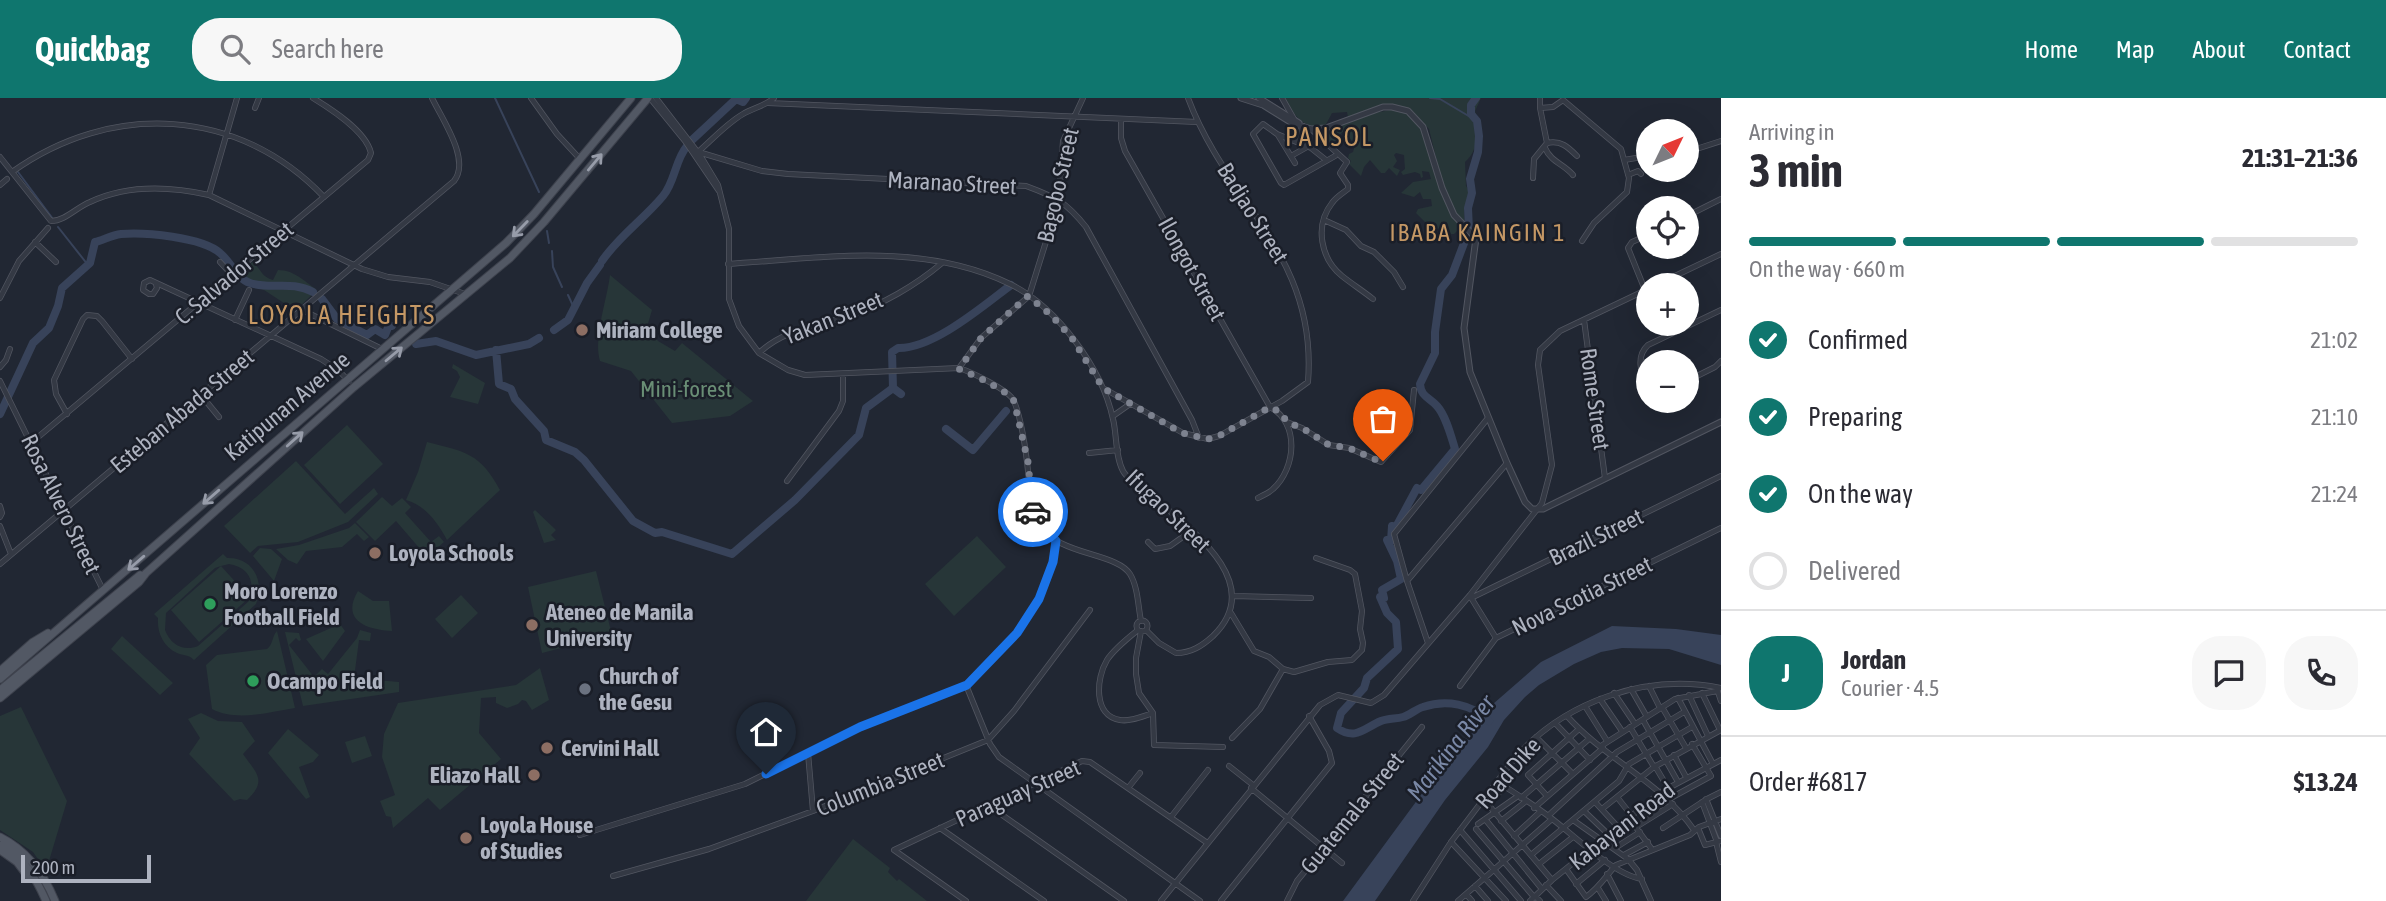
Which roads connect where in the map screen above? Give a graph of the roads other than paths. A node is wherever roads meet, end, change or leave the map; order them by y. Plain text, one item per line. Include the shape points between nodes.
1 (237, 98) edge
2 (259, 98) edge
3 (313, 98) edge
4 (432, 98) edge
5 (531, 98) edge
6 (631, 98) edge
7 (649, 98) edge
8 (656, 98) edge
9 (774, 98) edge
10 (1083, 98) edge
11 (1188, 98) edge
12 (1241, 98) edge
13 (1259, 98) edge
14 (1282, 98) edge
15 (1540, 98) edge
16 (1564, 99) edge
17 (768, 103) junction
18 (255, 108) dead end
19 (1540, 108) junction
20 (1073, 116) junction
21 (1121, 119) junction
22 (1293, 121) junction
23 (1197, 122) junction
24 (1302, 127) junction
25 (1311, 129) junction
26 (228, 134) junction
27 (1277, 134) junction
28 (1721, 141) edge
29 (1297, 142) junction
30 (1308, 146) junction
31 (1546, 146) junction
32 (1699, 150) edge
33 (696, 153) junction
34 (1291, 156) junction
35 (1335, 156) dead end
36 (1577, 156) dead end
37 (0, 157) edge
38 (1636, 158) edge
39 (580, 159) junction
40 (1326, 160) junction
41 (1625, 160) junction
42 (1295, 163) dead end
43 (12, 172) junction
44 (1636, 172) edge
45 (1628, 175) junction
46 (1573, 176) dead end
47 (1533, 178) dead end
48 (7, 179) dead end
49 (0, 185) edge
50 (209, 195) junction
51 (324, 197) junction
52 (1721, 199) edge
53 (1059, 200) junction
54 (1699, 210) edge
55 (1324, 220) junction
56 (48, 228) dead end
57 (284, 232) junction
58 (1636, 240) edge
59 (1582, 241) dead end
60 (35, 242) junction
61 (1721, 254) edge
62 (56, 262) dead end
63 (220, 262) dead end
64 (943, 262) junction
65 (728, 264) junction
66 (354, 265) junction
67 (235, 273) junction
68 (1639, 273) edge
69 (1681, 273) edge
70 (156, 284) dead end
71 (1404, 287) dead end
72 (249, 290) dead end
73 (452, 290) junction
74 (465, 295) junction
75 (1636, 295) edge
76 (1028, 296) junction
77 (0, 298) edge
78 (1373, 299) dead end
79 (198, 303) junction
80 (302, 309) junction
81 (1721, 310) edge
82 (235, 320) junction
83 (1584, 320) junction
84 (271, 336) junction
85 (10, 349) dead end
86 (383, 349) junction
87 (1642, 350) edge
88 (759, 352) junction
89 (132, 359) junction
90 (1721, 361) edge
91 (0, 367) edge
92 (959, 369) junction
93 (843, 374) junction
94 (1699, 375) edge
95 (348, 380) junction
96 (0, 381) edge
97 (354, 387) junction
98 (1103, 388) junction
99 (1414, 390) dead end
100 (201, 395) junction
101 (1282, 401) junction
102 (1129, 404) junction
103 (1270, 407) junction
104 (1280, 412) junction
105 (67, 414) junction
106 (219, 417) dead end
107 (1113, 417) junction
108 (1488, 418) junction
109 (1287, 422) junction
110 (1721, 422) edge
111 (1199, 438) junction
112 (31, 443) junction
113 (1118, 450) junction
114 (1088, 453) dead end
115 (1507, 463) junction
116 (1721, 476) edge
117 (1605, 478) junction
118 (787, 481) dead end
119 (1258, 498) dead end
120 (0, 506) edge
121 (65, 509) junction
122 (1538, 510) junction
123 (0, 517) edge
124 (0, 526) edge
125 (1721, 528) edge
126 (1191, 531) junction
127 (1056, 541) junction
128 (1147, 542) dead end
129 (11, 554) junction
130 (1316, 558) dead end
131 (0, 564) edge
132 (146, 573) junction
133 (1407, 581) junction
134 (104, 591) junction
135 (1234, 596) junction
136 (1471, 597) junction
137 (1311, 598) dead end
138 (1090, 610) dead end
139 (1231, 613) junction
140 (75, 615) junction
141 (1141, 621) junction
142 (1141, 630) junction
143 (1496, 638) junction
144 (1428, 644) junction
145 (24, 664) junction
146 (1283, 669) junction
147 (0, 671) edge
148 (0, 679) edge
149 (967, 685) junction
150 (1460, 686) dead end
151 (1649, 686) junction
152 (1631, 689) junction
153 (1718, 689) edge
154 (0, 690) edge
155 (1614, 693) junction
156 (1702, 693) junction
157 (1689, 695) junction
158 (0, 698) edge
159 (1678, 698) junction
160 (1600, 699) junction
161 (1721, 701) edge
162 (1585, 706) junction
163 (1661, 707) junction
164 (1684, 712) junction
165 (1153, 713) junction
166 (1309, 716) junction
167 (1567, 716) junction
168 (1645, 718) junction
169 (1669, 720) junction
170 (1555, 723) junction
171 (1632, 726) junction
172 (1422, 727) dead end
173 (1692, 727) junction
174 (1579, 729) junction
175 (1720, 730) edge
176 (1622, 731) junction
177 (1650, 732) junction
178 (1678, 733) junction
179 (1709, 736) junction
180 (1536, 737) junction
181 (1232, 738) dead end
182 (1568, 739) junction
183 (1589, 739) junction
184 (988, 740) junction
185 (1637, 740) junction
186 (1607, 741) junction
187 (1699, 741) junction
188 (1692, 744) junction
189 (1658, 746) junction
190 (1223, 747) dead end
191 (1602, 747) junction
192 (1686, 748) junction
193 (1578, 749) junction
194 (807, 753) junction
195 (1551, 753) junction
196 (1644, 754) junction
197 (1674, 755) junction
198 (1614, 756) junction
199 (1667, 759) junction
200 (1590, 760) junction
201 (1721, 760) edge
202 (1563, 763) junction
203 (1713, 764) junction
204 (1229, 766) dead end
205 (1626, 766) junction
206 (1655, 766) junction
207 (1706, 767) junction
208 (1208, 770) dead end
209 (1140, 772) dead end
210 (1573, 774) junction
211 (1661, 777) junction
212 (1686, 777) junction
213 (1640, 778) junction
214 (1497, 782) junction
215 (1678, 782) junction
216 (1035, 783) junction
217 (1537, 785) junction
218 (1252, 786) junction
219 (1651, 787) junction
220 (1129, 788) junction
221 (1506, 788) junction
222 (1668, 788) junction
223 (1661, 792) junction
224 (1721, 792) edge
225 (1547, 796) junction
226 (1616, 797) junction
227 (1522, 799) junction
228 (1485, 800) junction
229 (1671, 801) junction
230 (1704, 801) junction
231 (1595, 802) junction
232 (987, 805) junction
233 (1534, 807) junction
234 (1602, 809) junction
235 (813, 811) junction
236 (1541, 811) junction
237 (1584, 811) junction
238 (1494, 813) junction
239 (1684, 815) junction
240 (1171, 817) junction
241 (1550, 817) junction
242 (1630, 817) junction
243 (1289, 818) junction
244 (1485, 819) junction
245 (1573, 820) junction
246 (1716, 820) edge
247 (1501, 821) junction
248 (940, 827) junction
249 (1618, 827) junction
250 (1562, 828) junction
251 (1663, 828) dead end
252 (1638, 829) junction
253 (1696, 829) junction
254 (1460, 830) junction
255 (580, 835) dead end
256 (1609, 835) junction
257 (1514, 836) junction
258 (1573, 836) junction
259 (0, 837) edge
260 (1719, 840) edge
261 (1603, 841) junction
262 (1206, 842) junction
263 (1451, 842) junction
264 (1648, 842) junction
265 (1522, 846) junction
266 (0, 847) edge
267 (1324, 848) junction
268 (1614, 849) junction
269 (1651, 849) junction
270 (1592, 850) junction
271 (1513, 853) junction
272 (1531, 855) junction
273 (1626, 857) junction
274 (1605, 860) junction
275 (1503, 861) junction
276 (1721, 862) edge
277 (1342, 863) dead end
278 (1539, 864) junction
279 (1614, 868) junction
280 (1494, 869) junction
281 (1566, 869) junction
282 (1606, 874) junction
283 (613, 876) dead end
284 (1484, 878) junction
285 (1642, 879) junction
286 (1552, 880) junction
287 (1176, 882) junction
288 (1576, 884) junction
289 (1475, 886) junction
290 (1544, 887) junction
291 (1598, 888) junction
292 (1466, 894) junction
293 (1533, 898) edge
294 (1588, 898) edge
295 (44, 901) edge
296 (55, 901) edge
297 (966, 901) edge
298 (1044, 901) edge
299 (1124, 901) edge
300 (1161, 901) edge
301 (1200, 901) edge
302 (1221, 901) edge
303 (1287, 901) edge
304 (1413, 901) edge
305 (1458, 901) edge
306 (1472, 901) edge
307 (1488, 901) edge
308 (1506, 901) edge
309 (1521, 901) edge
310 (1540, 901) edge
311 (1561, 901) edge
312 (1606, 901) edge
313 (1621, 901) edge
314 (1651, 901) edge

1 - 26 street
2 - 18 street
3 - 51 street, C. Salvador Street via 361,135 371,153
4 - 66 street, Esteban Abada Street via 460,158 458,176
5 - 39 street
6 - 39 main road, Katipunan Avenue
7 - 33 street
74 -> 7 main road, Katipunan Avenue via 519,250
8 - 33 street
9 - 17 street
10 - 20 street, Bagobo Street
11 - 23 street, Badjao Street
12 - 22 street
13 - 22 street
14 - 22 street
15 - 19 street
16 - 19 street via 1553,107
16 - 41 street via 1612,140
17 - 20 street
17 - 33 street via 742,114
19 - 31 street
20 - 21 street
20 - 53 street, Bagobo Street via 1063,141
21 - 23 street
21 - 103 street, Ilongot Street via 1125,150
22 - 24 street
23 - 101 street, Badjao Street via 1273,239 1300,298 1308,340 1308,382
24 - 25 street
24 - 29 street
25 - 55 street via 1347,162 1340,173 1348,189 1331,203
25 - 108 street via 1382,107 1408,111 1423,127 1456,220 1476,240 1464,338
26 - 43 street via 182,125 118,126 57,145
26 - 50 street
26 - 51 street via 283,162
27 - 29 street
27 - 34 street
27 - 40 street via 1263,124 1252,134 1281,183 1287,184
28 - 32 street
29 - 30 street
30 - 34 street
30 - 40 street
31 - 36 street via 1566,145
31 - 46 street via 1550,158
31 - 47 street via 1534,159
33 - 53 street, Maranao Street via 762,171 1027,187
33 - 65 street via 724,202
34 - 42 street
35 - 40 street
37 - 43 street
38 - 41 street
39 -> 73 main road, Katipunan Avenue via 506,243
41 - 45 street
43 - 50 street via 54,221 100,198 134,189 158,187
44 - 45 street
45 - 59 street via 1627,192
48 - 49 street
50 - 57 street
51 - 57 street, C. Salvador Street
52 - 54 street
53 - 76 street, Bagobo Street
53 - 111 street, Maranao Street via 1086,228
55 - 71 street via 1374,252
55 - 78 street via 1321,238 1328,260
56 - 60 street
57 - 66 street
57 - 67 street, C. Salvador Street
58 - 68 street via 1628,248
60 - 62 street
60 - 77 street
61 - 69 street
63 - 67 street
64 - 65 street, Ifugao Street via 842,255
64 - 76 street, Ifugao Street via 975,269
64 - 88 street, Yakan Street via 916,283 868,308 804,327
65 - 88 street via 729,299 739,326
66 - 73 street
66 - 80 street, Esteban Abada Street
67 - 79 street, C. Salvador Street
70 - 79 street
72 - 82 street
73 - 74 street
73 - 86 main road, Katipunan Avenue
97 -> 74 main road, Katipunan Avenue
75 - 83 street
76 - 92 street via 981,338
76 - 98 street, Ifugao Street via 1072,338
79 - 82 street
79 - 89 street, C. Salvador Street
80 - 84 street, Esteban Abada Street
80 - 86 street
81 - 87 street
82 - 84 street
83 - 117 street, Rome Street
83 - 122 street via 1560,331 1540,350 1538,365 1552,466
84 - 95 street via 321,359
84 - 100 street, Esteban Abada Street
85 - 91 street
86 - 95 main road, Katipunan Avenue
88 - 93 street via 798,373
89 - 105 street, C. Salvador Street
89 - 105 street via 102,321 87,315 54,380
90 - 94 street
92 - 93 street
92 - 127 street via 1014,401 1028,462 1032,508 1038,523
93 - 118 street via 839,411
95 - 97 street
95 -> 134 main road, Katipunan Avenue
96 - 112 street, Rosa Alvero Street
132 -> 97 main road, Katipunan Avenue
98 - 102 street
98 - 107 street, Ifugao Street
99 - 109 street via 1410,430 1381,462 1329,445
100 - 106 street
100 - 121 street, Esteban Abada Street
101 - 103 street, Badjao Street
101 - 104 street
102 - 107 street
102 - 111 street
103 - 104 street
103 - 111 street, Badjao Street via 1219,436
104 - 109 street
105 - 112 street, C. Salvador Street
107 - 113 street, Ifugao Street
108 - 115 street
108 - 133 street via 1395,532
109 - 119 street via 1291,460 1273,489
110 - 117 street
112 - 121 street, Rosa Alvero Street
113 - 114 street
113 - 126 street, Ifugao Street via 1126,475
115 - 122 street via 1527,505
115 - 133 street
116 - 136 street, Brazil Street
117 - 122 street
120 - 123 street
121 - 129 street, Esteban Abada Street
121 - 134 street, Rosa Alvero Street
122 - 136 street
124 - 129 street
125 - 143 street, Nova Scotia Street
126 - 128 street via 1162,550
126 - 135 street, Ifugao Street via 1218,560
127 - 141 street via 1129,571
127 - 149 street via 1039,599 1017,633
129 - 131 street, Esteban Abada Street
130 - 146 street via 1355,574 1362,611 1362,650 1352,660 1294,672
132 - 145 main road, Katipunan Avenue
132 - 158 main road, Katipunan Avenue
133 - 144 street
134 - 140 main road, Katipunan Avenue
135 - 137 street
135 - 139 street
136 - 143 street
136 - 144 street
138 - 184 street, Columbia Street
139 - 142 street via 1208,641 1182,653 1166,649
139 - 146 street via 1254,651
140 - 145 main road, Katipunan Avenue
140 - 147 main road, Katipunan Avenue
141 - 142 street via 1137,625
141 - 142 street via 1147,624
142 - 165 street via 1136,674 1139,692
142 - 165 street via 1107,660 1100,701 1108,715 1119,720
143 - 150 street, Nova Scotia Street
144 - 166 street via 1384,695 1371,702 1333,697
145 - 148 main road, Katipunan Avenue
145 - 154 main road, Katipunan Avenue
146 - 181 street via 1260,709
149 - 184 street
149 - 194 street
151 - 152 street, Road Dike
151 - 153 street, Road Dike
151 - 163 street
152 - 155 street, Road Dike
152 - 168 street
153 - 156 street
153 - 161 street
155 - 160 street, Road Dike
155 - 171 street
156 - 157 street
156 - 175 street
157 - 159 street
157 - 179 street
159 - 163 street
159 - 164 street
160 - 162 street, Road Dike
160 - 176 street
162 - 167 street, Road Dike
162 - 186 street
163 - 168 street
163 - 169 street
164 - 169 street
164 - 173 street
165 - 190 street via 1156,746
166 - 218 street
166 - 243 street via 1332,763
167 - 170 street, Road Dike
167 - 174 street
168 - 171 street
168 - 177 street
169 - 177 street
169 - 178 street
170 - 180 street, Road Dike
170 - 182 street
171 - 176 street
171 - 185 street
172 - 267 street, Guatemala Street
173 - 178 street
173 - 187 street
174 - 182 street
174 - 183 street
175 - 179 street
176 - 186 street
177 - 185 street
177 - 189 street
178 - 189 street
178 - 192 street
179 - 187 street
180 - 195 street
180 - 214 street, Road Dike
182 - 193 street
182 - 195 street
183 - 191 street
183 - 193 street
184 - 216 street via 999,757
184 - 235 street, Columbia Street
185 - 196 street
185 - 198 street
186 - 191 street
187 - 188 street
187 - 203 street
188 - 192 street
188 - 207 street
189 - 196 street
189 - 199 street
191 - 198 street
191 - 200 street
192 - 197 street
193 - 200 street
193 - 202 street
194 - 235 street
194 - 255 street via 745,785
195 - 202 street
195 - 217 street via 1528,775
196 - 205 street
196 - 206 street
197 - 199 street
197 - 212 street
198 - 205 street
198 - 241 street
199 - 206 street
199 - 215 street
200 - 210 street
201 - 203 street, Kabayani Road
202 - 210 street
202 - 217 street
203 - 207 street, Kabayani Road
204 - 218 street
205 - 213 street
205 - 231 street via 1619,781
206 - 211 street
206 - 213 street
207 - 212 street, Kabayani Road
207 - 229 street via 1710,776
208 - 240 street
209 - 220 street
210 - 225 street
211 - 219 street
211 - 222 street
212 - 215 street, Kabayani Road
213 - 219 street
213 - 226 street
214 - 221 street
214 - 228 street, Road Dike
215 - 222 street, Kabayani Road
216 - 220 street, Paraguay Street via 1086,761
216 - 232 street, Paraguay Street
216 - 287 street
217 - 225 street
217 - 227 street
218 - 243 street
218 - 262 street
219 - 223 street
220 - 240 street, Paraguay Street
221 - 227 street
221 - 228 street
222 - 223 street, Kabayani Road
223 - 229 street
223 - 242 street, Kabayani Road
224 - 230 street
225 - 233 street
226 - 234 street
226 - 242 street
227 - 233 street
227 - 238 street
227 - 247 street
228 - 238 street
228 - 254 street, Road Dike
229 - 239 street
229 - 252 street
230 - 239 street
230 - 246 street
231 - 234 street
231 - 237 street
232 - 248 street, Paraguay Street
232 - 299 street
233 - 236 street
234 - 249 street
235 - 283 street, Columbia Street via 709,849
236 - 241 street
236 - 257 street
237 - 245 street
237 - 256 street
238 - 244 street
238 - 247 street
239 - 251 street
239 - 253 street
240 - 262 street, Paraguay Street
241 - 250 street
241 - 265 street
242 - 249 street, Kabayani Road
242 - 252 street
243 - 267 street
243 - 302 street
244 - 271 street
244 - 275 street via 1477,827
245 - 250 street
245 - 261 street
246 - 253 street
246 - 260 street
247 - 257 street
248 - 297 street, Paraguay Street via 894,850
248 - 298 street
249 - 256 street, Kabayani Road
250 - 258 street
250 - 272 street
252 - 264 street
252 - 268 street
253 - 260 street via 1705,845
253 - 269 street
254 - 263 street, Road Dike
254 - 280 street
256 - 261 street, Kabayani Road
257 - 265 street
258 - 270 street
258 - 278 street
259 - 296 main road via 28,857
260 - 276 street
261 - 268 street
261 - 270 street, Kabayani Road
262 - 287 street
263 - 284 street
263 - 304 street, Road Dike
264 - 269 street
264 - 273 street
265 - 271 street
265 - 272 street
266 - 295 main road
266 - 295 main road via 19,857
267 - 277 street
267 - 303 street, Guatemala Street
268 - 273 street
269 - 273 street
270 - 274 street
270 - 281 street, Kabayani Road
271 - 275 street
271 - 290 street
272 - 278 street
273 - 279 street
273 - 285 street
274 - 279 street
274 - 288 street
275 - 280 street
275 - 293 street
278 - 286 street
279 - 282 street
279 - 285 street
280 - 284 street
280 - 309 street
281 - 286 street, Kabayani Road
281 - 288 street
282 - 291 street
282 - 313 street
284 - 289 street
284 - 308 street
285 - 314 street
286 - 290 street, Kabayani Road
287 - 300 street
287 - 301 street
288 - 294 street
289 - 292 street
289 - 307 street
290 - 293 street, Kabayani Road
290 - 311 street
291 - 294 street
291 - 312 street
292 - 305 street
292 - 306 street
293 - 310 street

